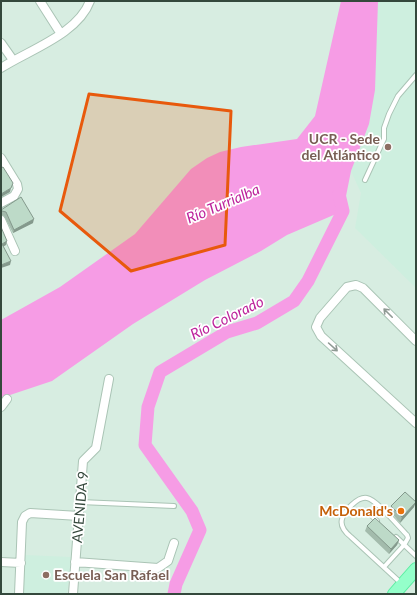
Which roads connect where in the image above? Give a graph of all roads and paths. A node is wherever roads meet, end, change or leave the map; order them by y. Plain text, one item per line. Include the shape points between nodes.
1 (40, 1) edge
2 (90, 1) edge
3 (61, 34) junction
4 (1, 42) edge
5 (13, 60) junction
6 (1, 68) edge
7 (416, 75) edge
8 (1, 158) edge
9 (365, 180) dead end
10 (1, 203) edge
11 (1, 220) edge
12 (15, 252) dead end
13 (416, 341) edge
14 (110, 379) dead end
15 (7, 399) dead end
16 (1, 407) edge
17 (416, 423) edge
18 (80, 502) junction
19 (174, 506) dead end
20 (370, 514) dead end
21 (79, 516) junction
22 (382, 525) edge
23 (393, 535) edge
24 (174, 543) dead end
25 (404, 545) junction
26 (416, 556) edge
27 (1, 562) edge
28 (75, 562) junction
29 (21, 563) junction
30 (384, 567) junction
31 (416, 569) edge
32 (402, 584) junction
33 (19, 594) edge
34 (73, 594) edge
35 (394, 594) edge

1 - 3 street
2 - 3 street via 87,11
3 - 5 street
4 - 5 street
5 - 6 street
7 - 9 lane via 398,96 389,114 384,128 384,139
8 - 10 street via 18,189 14,196
11 - 12 street
13 -> 17 street via 363,288 356,285 347,287 320,318 316,327 321,336
14 - 18 street, AVENIDA 9 via 96,448 84,462
15 - 16 street
18 - 19 lane
18 - 21 street, AVENIDA 9
20 - 22 lane
21 - 28 street, AVENIDA 9
21 - 29 street via 30,512 25,516 22,522
23 - 25 lane
24 - 28 street via 168,561 158,568
25 - 26 lane
25 - 30 lane
25 - 30 lane via 407,535 368,498 357,500 345,513 342,519 347,534
27 - 29 street
28 - 34 street, AVENIDA 9
29 - 33 street
30 - 32 lane
31 - 32 main road
32 - 35 main road

